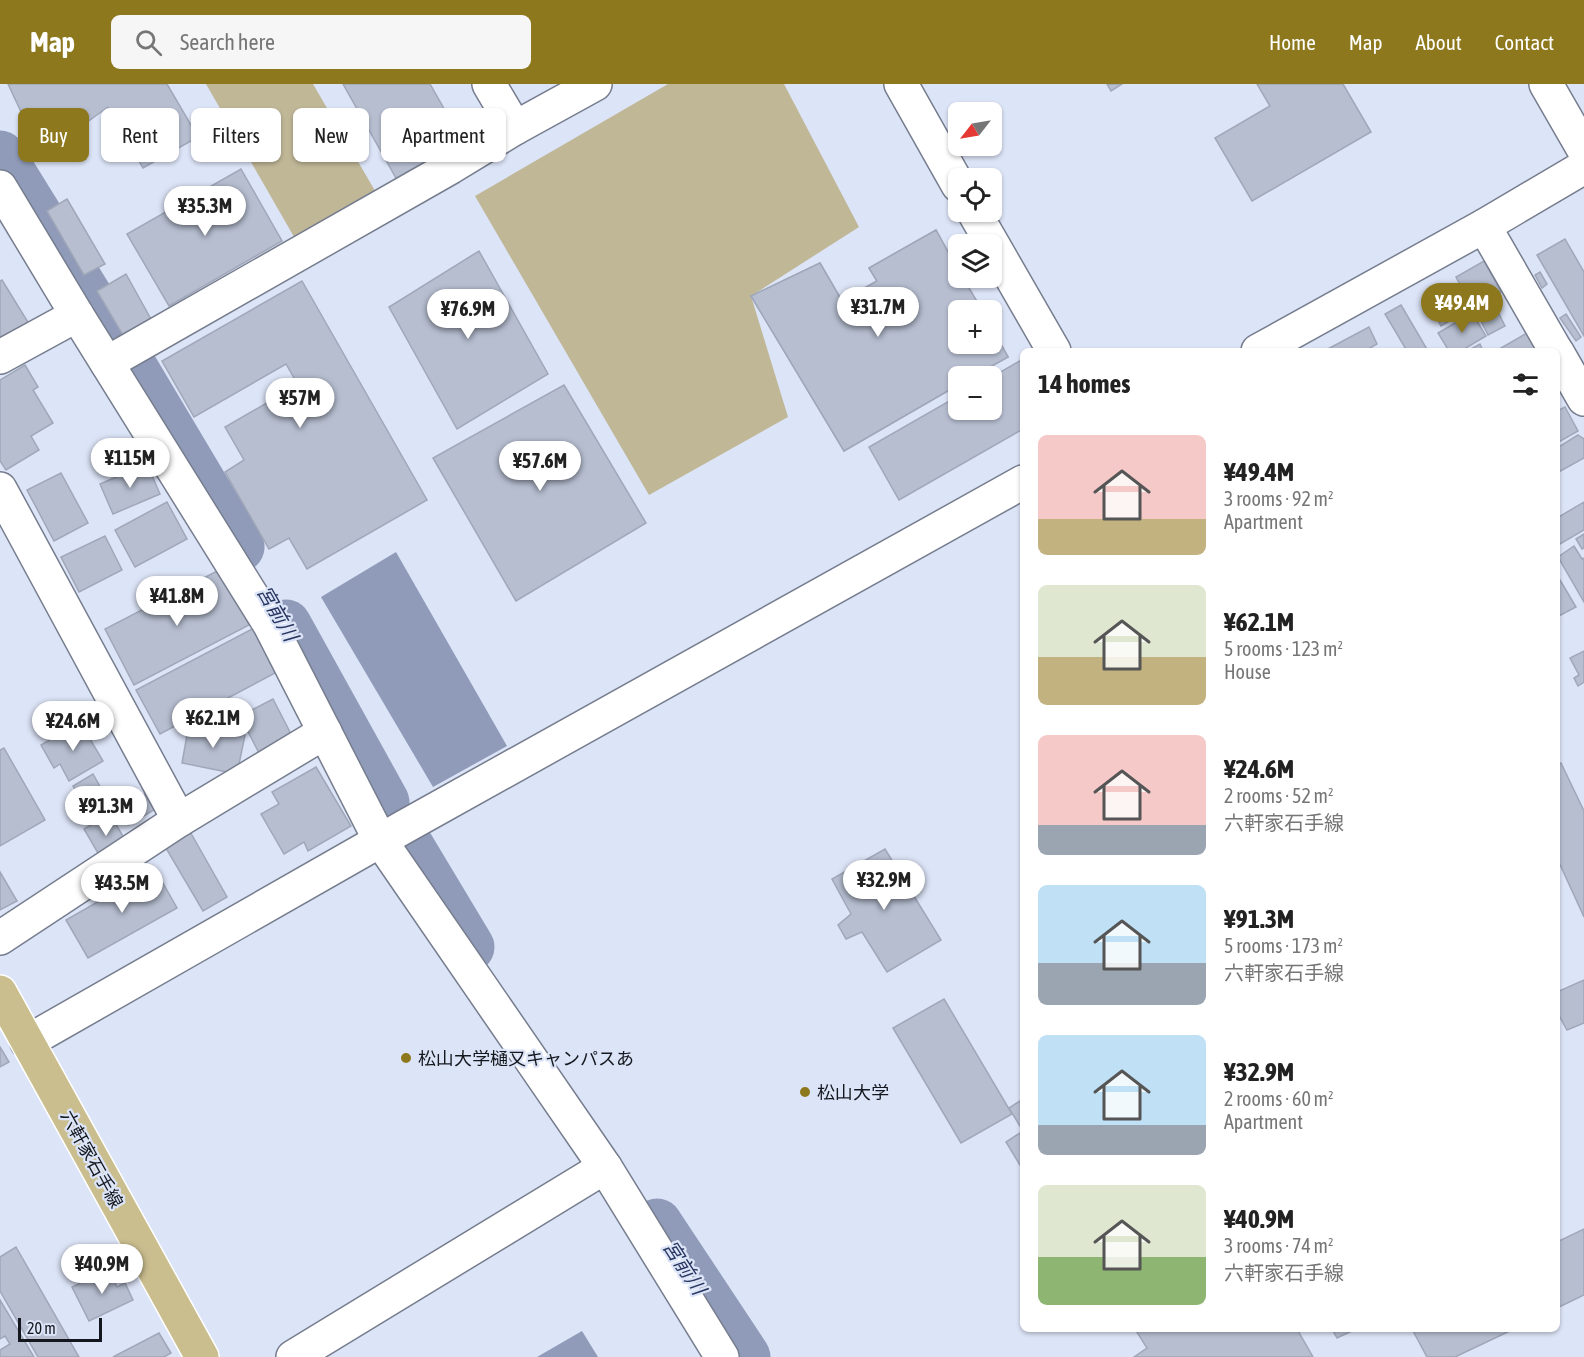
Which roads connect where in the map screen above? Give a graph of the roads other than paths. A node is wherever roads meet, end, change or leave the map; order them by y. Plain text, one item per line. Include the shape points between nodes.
1 (489, 84) edge
2 (595, 84) edge
3 (901, 84) edge
4 (1546, 84) edge
5 (514, 128) junction
6 (1584, 150) edge
7 (1584, 167) edge
8 (949, 168) edge
9 (0, 187) edge
10 (980, 222) edge
11 (1484, 226) junction
12 (77, 315) junction
13 (1052, 348) edge
14 (1263, 348) edge
15 (1555, 348) edge
16 (0, 357) edge
17 (1560, 357) edge
18 (107, 363) junction
19 (1584, 399) edge
20 (1020, 484) edge
21 (0, 489) edge
22 (326, 732) junction
23 (179, 820) junction
24 (391, 834) junction
25 (0, 938) edge
26 (0, 992) edge
27 (27, 1042) junction
28 (605, 1167) junction
29 (202, 1357) edge
30 (293, 1357) edge
31 (722, 1357) edge

1 - 5 street
2 - 5 street
3 - 8 street
4 - 6 street
5 - 18 street
7 - 11 street
9 - 12 street
10 - 13 street
11 - 14 street
11 - 15 street
12 - 16 street
12 - 18 street
17 - 19 street
18 - 22 street via 270,625
20 - 24 street
21 - 23 street
22 - 23 street
22 - 24 street
23 - 25 street
24 - 27 street
24 - 28 street
26 - 27 main road, 六軒家石手線
27 - 29 main road, 六軒家石手線
28 - 30 street
28 - 31 street

